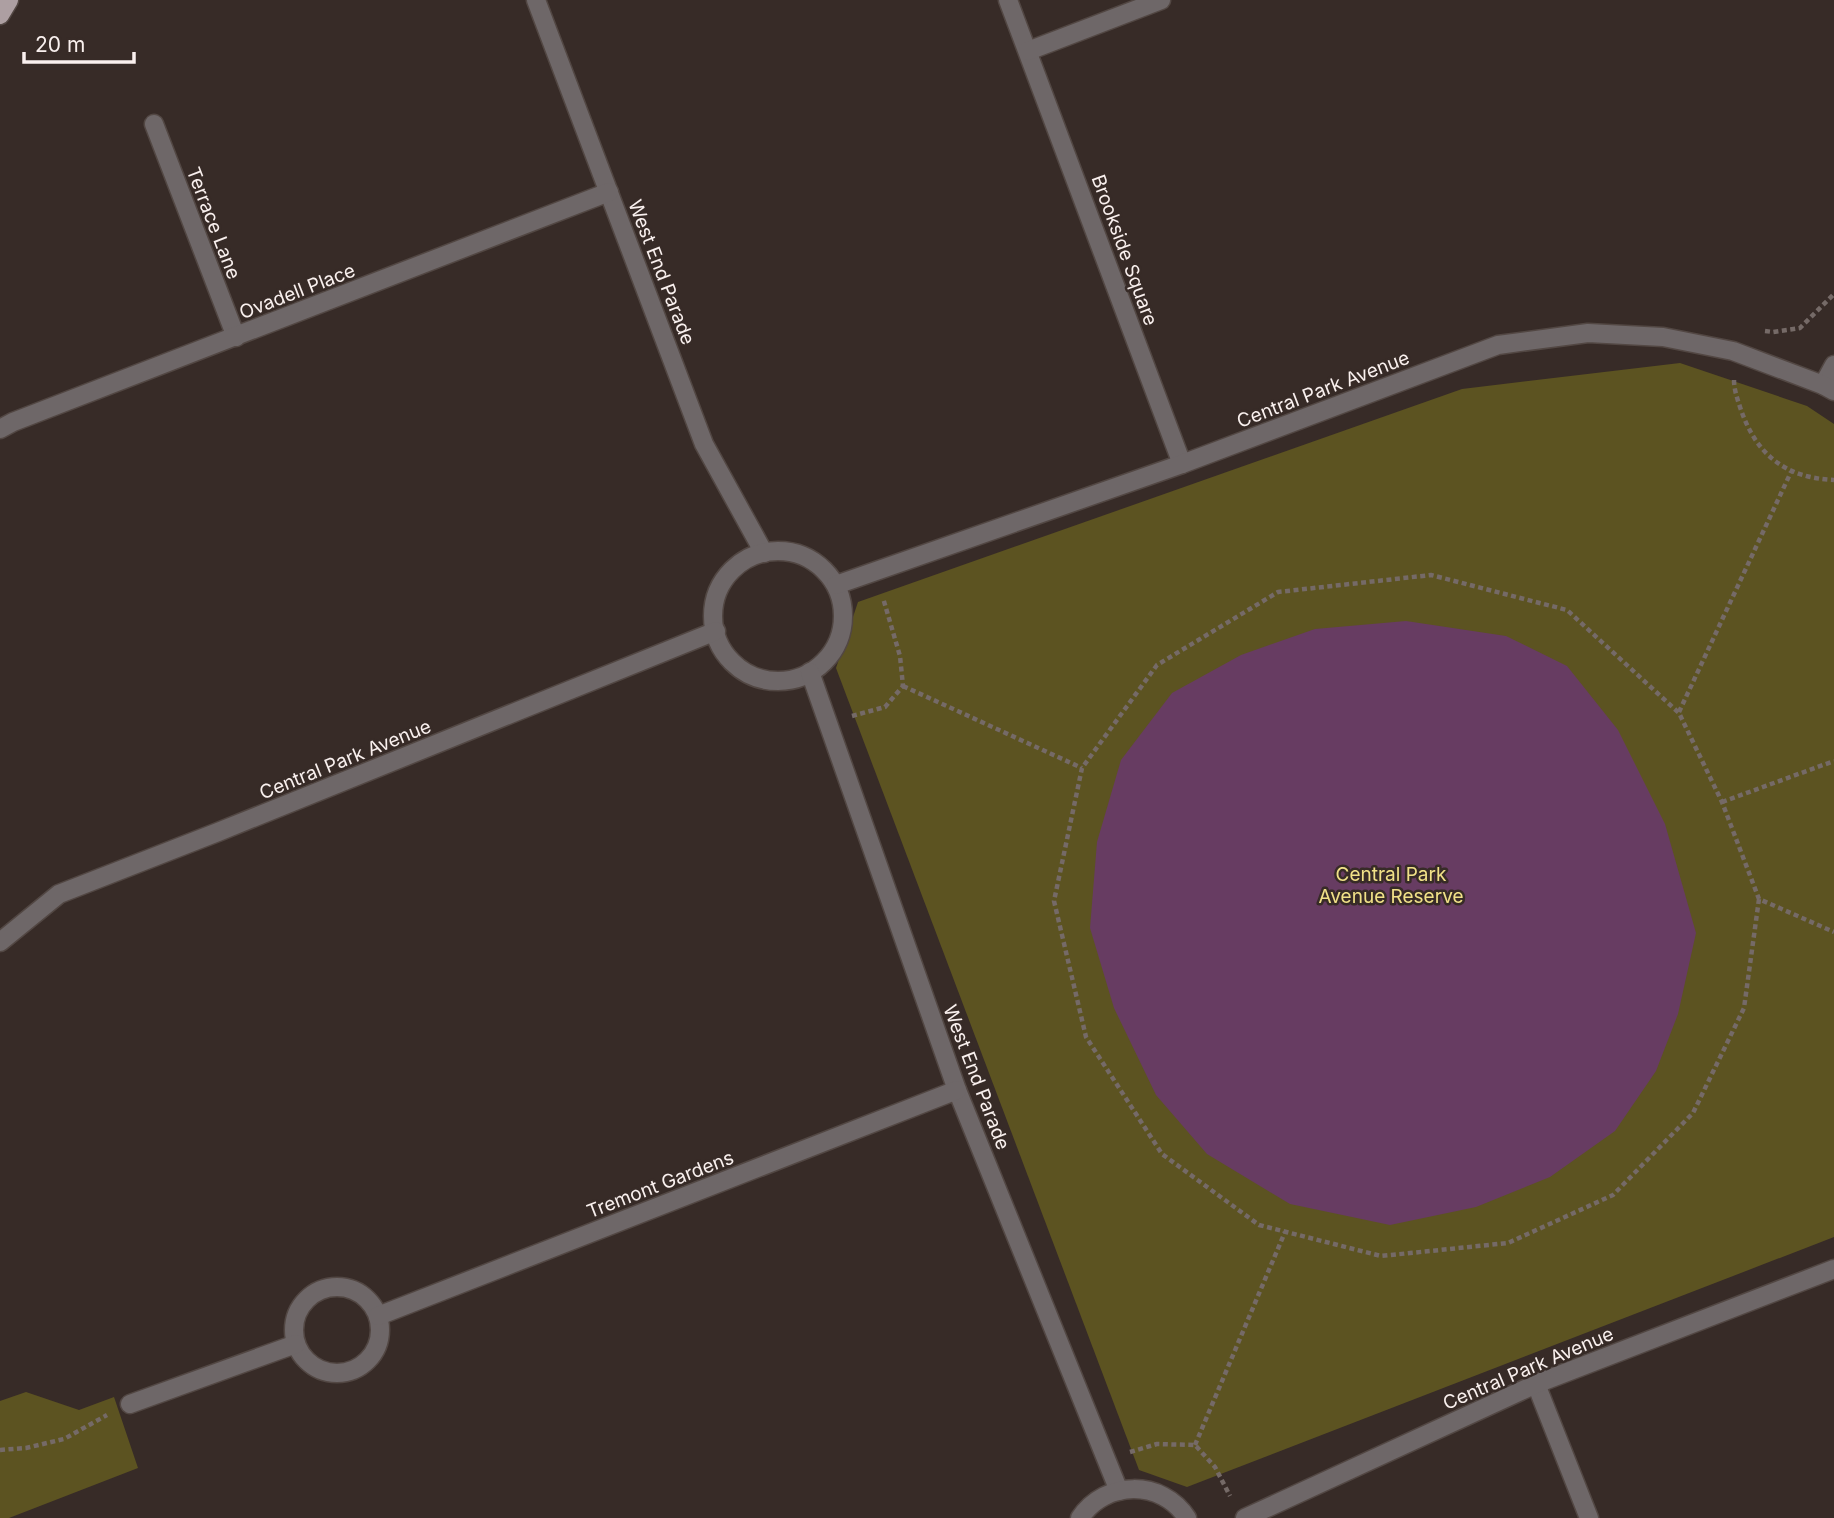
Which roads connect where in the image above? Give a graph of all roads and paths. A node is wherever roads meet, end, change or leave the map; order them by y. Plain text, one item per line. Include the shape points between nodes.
1 (9, 0) edge
2 (536, 0) edge
3 (1008, 0) edge
4 (1161, 0) edge
5 (0, 15) edge
6 (1028, 51) junction
7 (154, 124) dead end
8 (609, 192) junction
9 (1834, 294) edge
10 (1762, 331) dead end
11 (236, 337) junction
12 (1733, 351) junction
13 (1834, 365) edge
14 (1828, 388) edge
15 (0, 429) edge
16 (1182, 464) junction
17 (1791, 472) junction
18 (1834, 480) edge
19 (764, 553) junction
20 (875, 571) junction
21 (836, 585) junction
22 (716, 631) junction
23 (810, 672) junction
24 (903, 686) junction
25 (1679, 713) junction
26 (827, 722) junction
27 (1834, 761) edge
28 (1082, 768) junction
29 (1722, 803) junction
30 (1759, 898) junction
31 (1834, 932) edge
32 (0, 942) edge
33 (957, 1090) junction
34 (1285, 1232) junction
35 (1834, 1269) edge
36 (378, 1316) junction
37 (296, 1344) junction
38 (1536, 1384) junction
39 (130, 1404) joint
40 (1195, 1445) junction
41 (0, 1450) edge
42 (1105, 1459) junction
43 (1119, 1491) junction
44 (1231, 1498) dead end
45 (1080, 1518) edge
46 (1187, 1518) edge
47 (1245, 1518) edge
48 (1588, 1518) edge

1 - 5 main road
2 - 8 street, West End Parade
3 - 6 street, Brookside Square
4 - 6 street
6 - 16 street, Brookside Square
7 - 11 street, Terrace Lane
8 - 11 street, Ovadell Place
8 - 19 street, West End Parade via 704,443
9 - 10 path via 1800,328
11 - 15 street, Ovadell Place
12 - 14 street, Central Park Avenue
12 - 16 street, Central Park Avenue via 1663,337 1588,333 1498,345
12 - 17 path via 1734,386 1744,419 1761,450
13 - 14 street
16 - 20 street, Central Park Avenue
17 - 18 path
17 - 25 path
19 - 21 street via 791,552 811,560
19 - 22 street via 729,573 717,593
20 - 21 street, Central Park Avenue
20 - 24 path via 900,656
21 - 23 street via 843,614 840,636 829,656
22 - 23 street via 734,664 751,676 773,681
22 - 32 street, Central Park Avenue via 59,894
23 - 26 street, West End Parade
24 - 26 path via 885,708
24 - 28 path
25 - 28 path via 1567,610 1431,575 1279,592 1157,665
25 - 29 path
26 - 33 street, West End Parade
27 - 29 path
28 - 34 path via 1054,901 1086,1037 1162,1154 1259,1225
29 - 30 path
30 - 31 path
30 - 34 path via 1744,1008 1693,1113 1613,1195 1508,1242 1381,1255
33 - 36 street, Tremont Gardens
33 - 42 street, West End Parade
34 - 40 path
35 - 38 street, Central Park Avenue
36 - 37 street via 359,1293 330,1287 316,1292 296,1315
36 - 37 street via 380,1331 369,1359 343,1373 314,1368
37 - 39 street
38 - 47 street, Central Park Avenue
38 - 48 street
39 - 41 path via 64,1439
40 - 42 path via 1157,1444
40 - 44 path via 1215,1467
42 - 43 street, West End Parade
43 - 45 street via 1105,1495
43 - 46 street via 1148,1490 1169,1499

